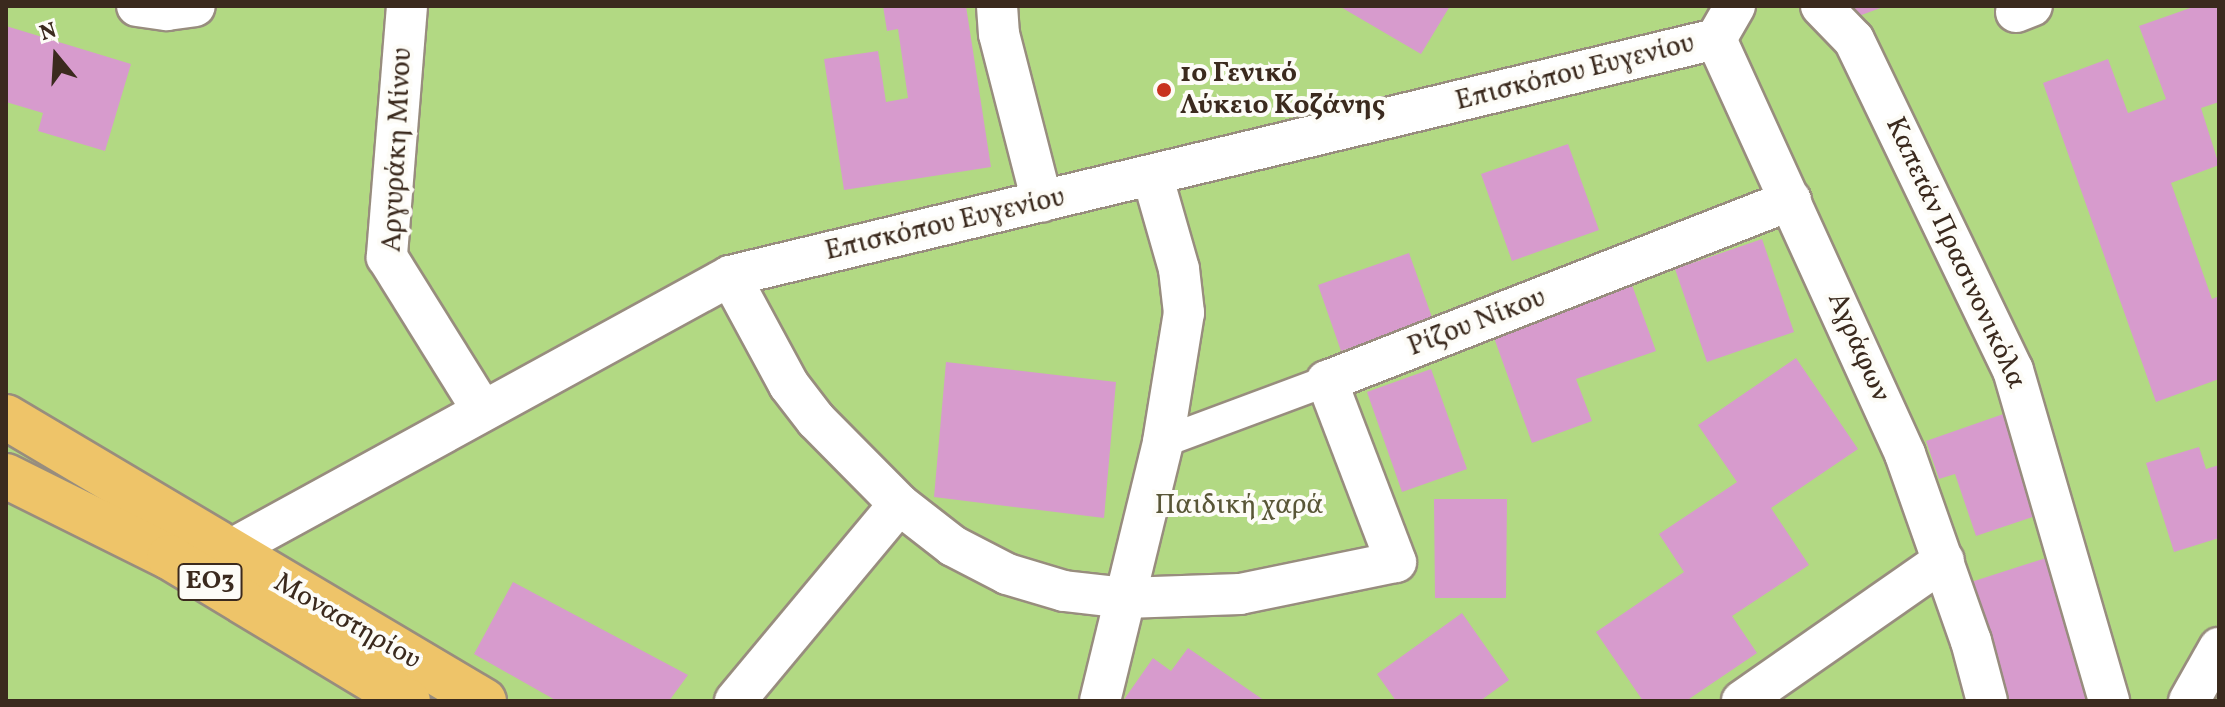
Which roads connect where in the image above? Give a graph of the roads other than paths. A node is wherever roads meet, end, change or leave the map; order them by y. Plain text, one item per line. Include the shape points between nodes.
1 (137, 6) edge
2 (195, 6) edge
3 (407, 6) edge
4 (997, 6) edge
5 (1821, 6) edge
6 (1726, 23) edge
7 (1152, 175) junction
8 (1791, 200) junction
9 (1042, 202) junction
10 (730, 276) junction
11 (1327, 381) junction
12 (483, 411) junction
13 (6, 417) edge
14 (1163, 442) junction
15 (6, 476) edge
16 (899, 504) junction
17 (228, 551) junction
18 (1944, 560) junction
19 (1125, 598) junction
20 (2218, 648) edge
21 (408, 701) edge
22 (484, 701) edge
23 (735, 701) edge
24 (1100, 701) edge
25 (1742, 701) edge
26 (1987, 701) edge
27 (2109, 701) edge
28 (2189, 701) edge

1 - 2 street
3 - 12 street, Αργυράκη Μίνου via 387,257
4 - 9 street via 999,34
5 - 27 street, Καπετάν Πρασινονικόλα via 1854,40 2013,370
6 - 7 street, Επισκόπου Ευγενίου
6 - 8 street, Αγράφων
7 - 9 street, Επισκόπου Ευγενίου
7 - 14 street via 1179,269 1184,313
8 - 11 street, Ρίζου Νίκου
8 - 18 street, Αγράφων via 1874,381
9 - 10 street, Επισκόπου Ευγενίου
10 - 12 street, Επισκόπου Ευγενίου
10 - 16 street via 789,385
11 - 14 street, Ρίζου Νίκου
11 - 19 street via 1396,562 1240,594
12 - 17 street, Επισκόπου Ευγενίου
13 - 17 main road, Μοναστηρίου / ΕΟ3
14 - 19 street
15 - 21 main road, Μοναστηρίου / ΕΟ3 via 155,549
16 - 19 street via 953,546 1007,574 1064,591
16 - 23 street
17 - 22 main road, Μοναστηρίου / ΕΟ3
18 - 25 street
18 - 26 street, Αγράφων
19 - 24 street
20 - 28 street

